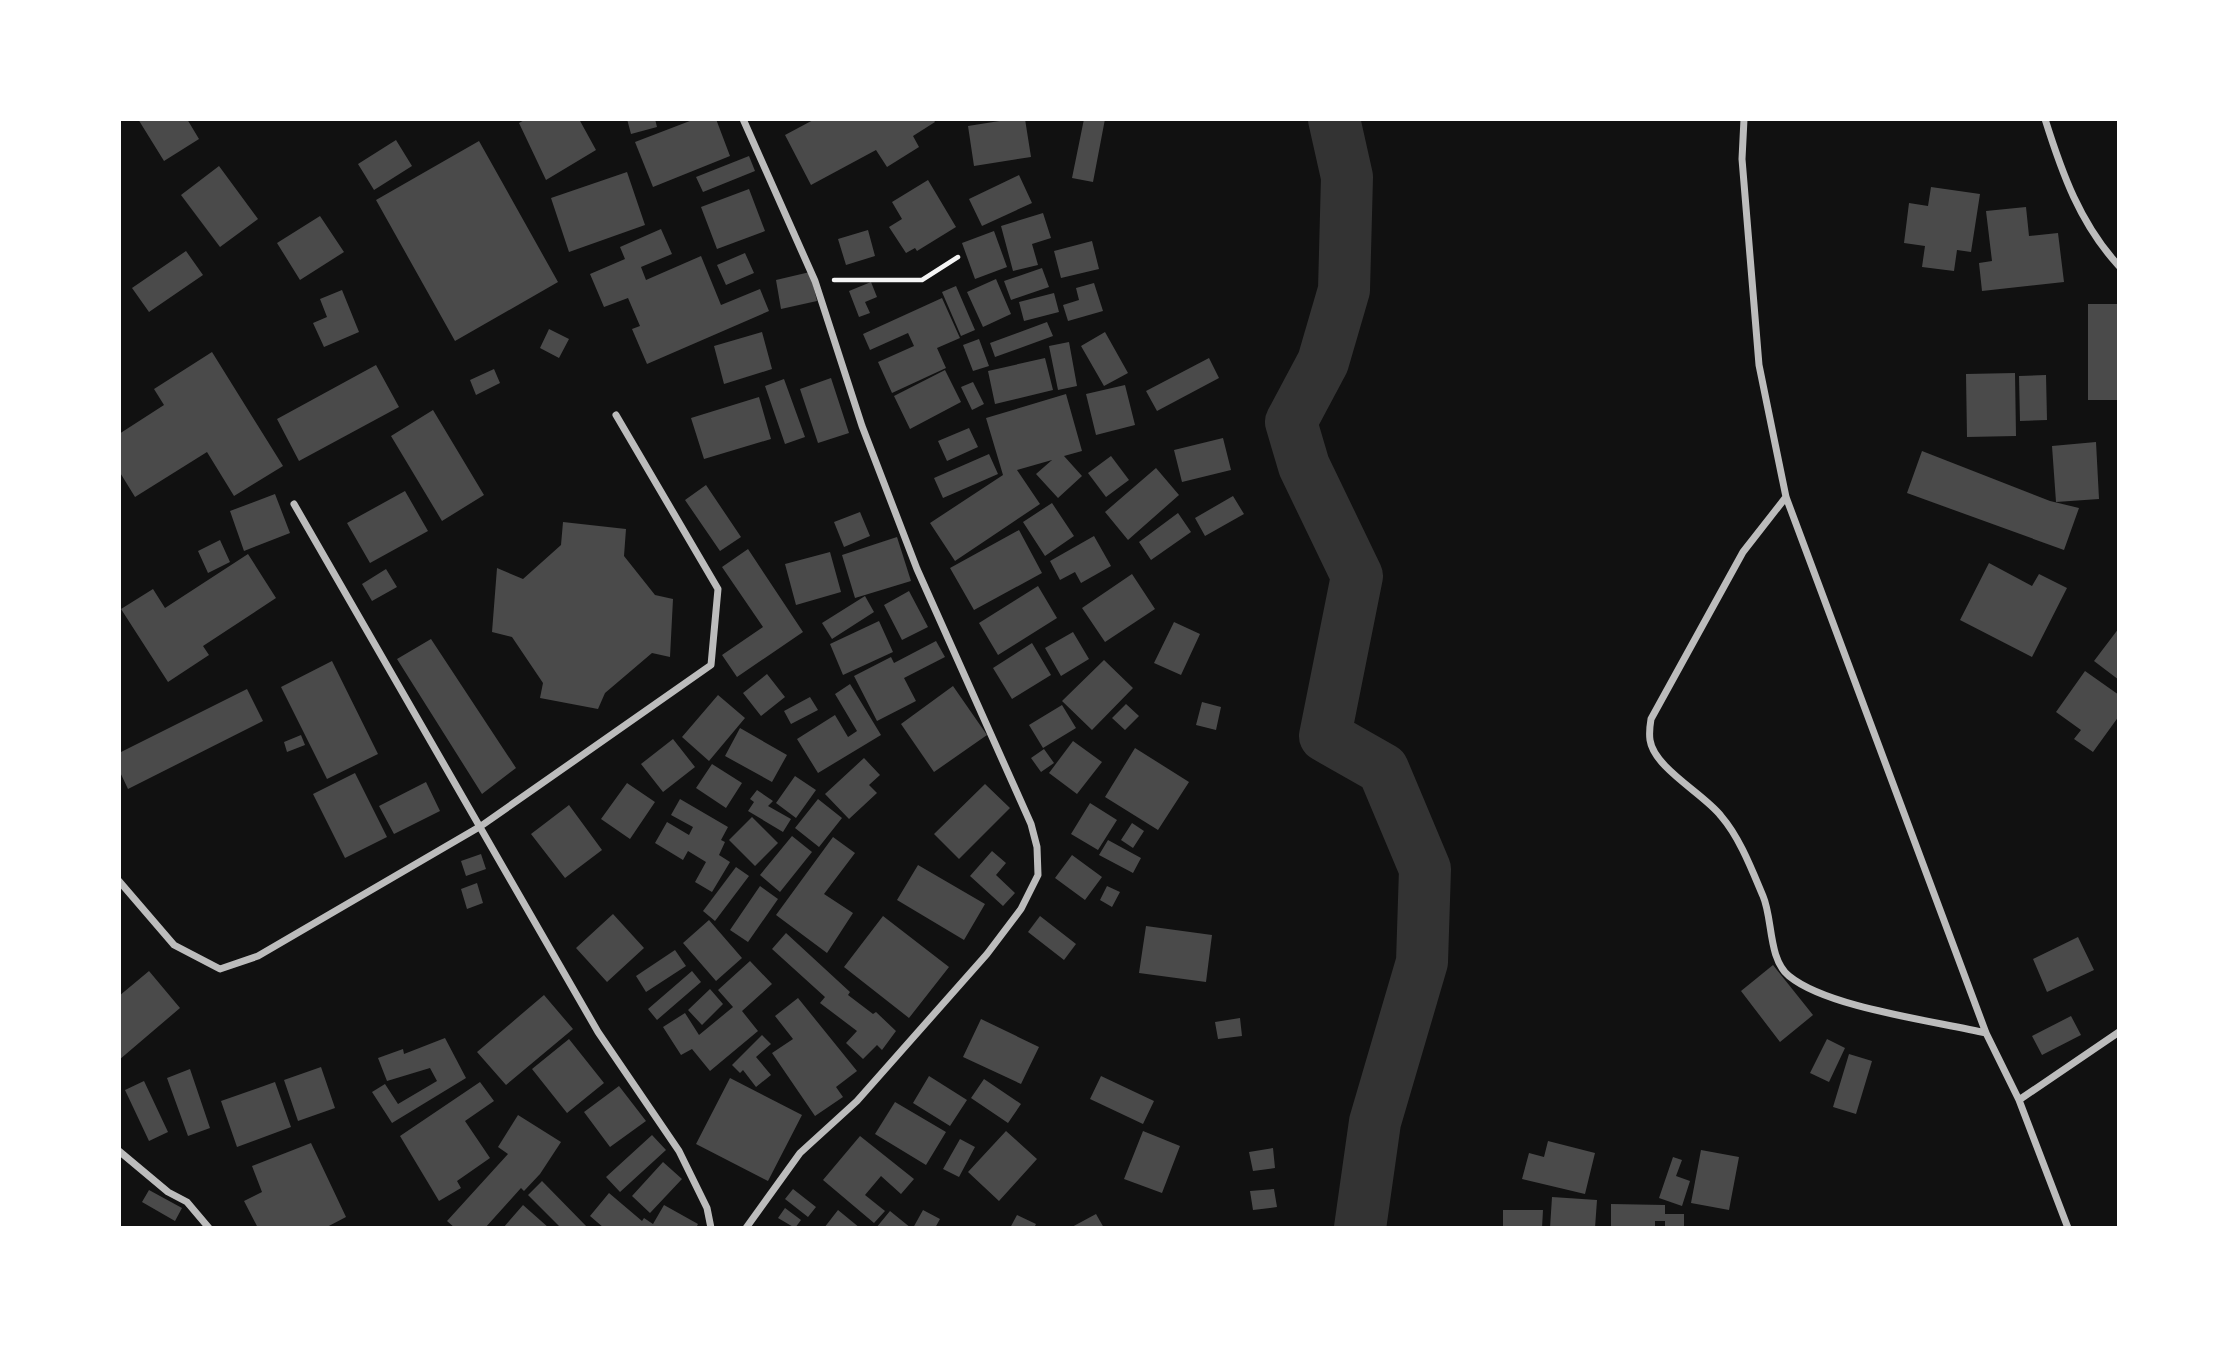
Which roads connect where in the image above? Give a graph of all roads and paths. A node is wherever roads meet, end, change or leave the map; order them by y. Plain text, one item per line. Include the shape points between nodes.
1 (743, 119) edge
2 (1744, 119) edge
3 (2045, 119) edge
4 (958, 257) dead end
5 (2119, 265) edge
6 (816, 281) junction
7 (616, 415) dead end
8 (1786, 497) junction
9 (294, 504) dead end
10 (481, 826) junction
11 (119, 881) edge
12 (2119, 1032) edge
13 (1986, 1033) junction
14 (2019, 1100) junction
15 (119, 1151) edge
16 (209, 1228) edge
17 (711, 1228) edge
18 (746, 1228) edge
19 (2068, 1228) edge

1 - 6 street
2 - 8 street via 1742,159 1759,365
3 - 5 street via 2065,183 2099,245
4 - 6 path via 922,280
6 - 18 street via 862,426 917,569 1031,824 1038,875 1021,909 987,954 857,1101 800,1153
7 - 10 street via 718,589 710,665
8 - 13 street
8 - 13 street via 1743,552 1651,719 1649,741 1661,762 1722,816 1734,836 1765,900 1776,953 1786,974 1809,989 1865,1006
9 - 10 street
10 - 11 street via 258,956 219,969 174,945
10 - 17 street via 598,1031 678,1151 707,1209
12 - 14 street
13 - 14 street
14 - 19 street
15 - 16 street via 167,1192 187,1202

